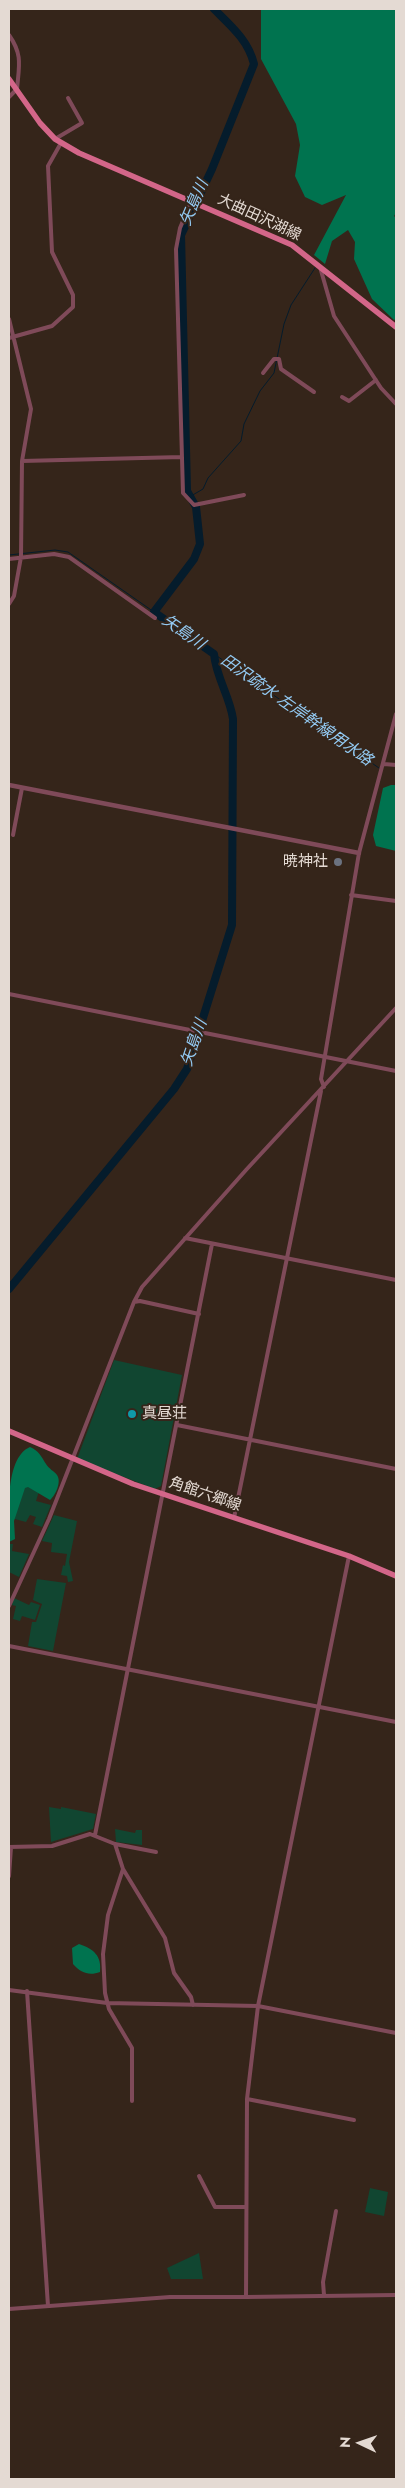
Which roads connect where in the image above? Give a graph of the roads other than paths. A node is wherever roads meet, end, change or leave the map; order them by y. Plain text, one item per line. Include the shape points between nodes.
1 (9, 35) edge
2 (9, 79) edge
3 (17, 89) junction
4 (9, 97) edge
5 (68, 98) dead end
6 (58, 141) junction
7 (195, 202) junction
8 (320, 267) junction
9 (9, 319) edge
10 (396, 327) edge
11 (11, 338) edge
12 (263, 373) dead end
13 (376, 380) junction
14 (314, 392) dead end
15 (342, 396) dead end
16 (396, 404) edge
17 (182, 457) junction
18 (22, 461) junction
19 (244, 495) dead end
20 (21, 557) junction
21 (9, 559) edge
22 (9, 604) edge
23 (155, 618) dead end
24 (396, 714) edge
25 (384, 764) junction
26 (396, 765) edge
27 (9, 786) edge
28 (22, 788) junction
29 (13, 835) dead end
30 (359, 853) junction
31 (352, 895) junction
32 (396, 901) edge
33 (9, 994) edge
34 (396, 1008) edge
35 (324, 1057) junction
36 (348, 1061) junction
37 (396, 1071) edge
38 (323, 1088) junction
39 (185, 1238) junction
40 (212, 1244) junction
41 (287, 1258) junction
42 (396, 1280) edge
43 (134, 1302) junction
44 (199, 1314) junction
45 (177, 1425) junction
46 (9, 1431) edge
47 (251, 1440) junction
48 (73, 1459) junction
49 (396, 1469) edge
50 (164, 1495) junction
51 (234, 1519) junction
52 (349, 1556) junction
53 (396, 1576) edge
54 (9, 1606) edge
55 (9, 1646) edge
56 (129, 1669) junction
57 (319, 1707) junction
58 (396, 1722) edge
59 (96, 1836) junction
60 (115, 1844) junction
61 (10, 1847) edge
62 (156, 1852) dead end
63 (123, 1869) junction
64 (9, 1876) edge
65 (9, 1990) edge
66 (27, 1992) junction
67 (107, 2003) junction
68 (193, 2005) junction
69 (258, 2006) junction
70 (396, 2033) edge
71 (247, 2099) junction
72 (132, 2101) dead end
73 (354, 2120) dead end
74 (199, 2176) dead end
75 (246, 2207) junction
76 (336, 2211) dead end
77 (324, 2295) junction
78 (396, 2295) edge
79 (246, 2297) junction
80 (48, 2306) junction
81 (9, 2309) edge

1 - 3 street via 19,51
2 - 3 main road, 大曲田沢湖線
3 - 4 street
3 - 6 main road, 大曲田沢湖線 via 40,123
5 - 6 street via 82,123
6 - 7 main road, 大曲田沢湖線
6 - 11 street via 48,166 52,252 72,295 73,307 52,326
7 - 8 main road, 大曲田沢湖線 via 292,245
7 - 17 street via 180,228 176,249
8 - 10 main road, 大曲田沢湖線
8 - 13 street via 334,316
9 - 11 street
11 - 18 street via 32,409
12 - 14 street via 277,358 281,369
13 - 15 street via 348,401
13 - 16 street
17 - 18 street
17 - 19 street via 183,493 196,504
18 - 20 street
20 - 21 street
20 - 22 street via 14,596
20 - 23 street via 54,554 69,557
24 - 25 street
25 - 26 street
25 - 30 street
27 - 28 street
28 - 29 street
28 - 30 street
30 - 31 street
31 - 32 street
31 - 35 street
33 - 35 street
34 - 36 street
35 - 36 street
35 - 38 street
36 - 37 street
36 - 38 street
38 - 39 street
38 - 41 street
39 - 40 street
39 - 43 street via 142,1287
40 - 41 street
40 - 44 street
41 - 42 street
41 - 47 street
43 - 44 street
43 - 48 street
44 - 45 street
45 - 47 street
45 - 50 street
46 - 48 main road, 角館六郷線
47 - 49 street
47 - 51 street
48 - 50 main road, 角館六郷線
48 - 54 street
50 - 51 main road, 角館六郷線
50 - 56 street
51 - 52 main road, 角館六郷線
52 - 53 main road, 角館六郷線
52 - 57 street
55 - 56 street
56 - 57 street
56 - 59 street
57 - 58 street
57 - 69 street
59 - 60 street
59 - 61 street via 83,1835 52,1846
60 - 62 street
60 - 63 street
61 - 64 street
63 - 67 street via 108,1915 104,1946
63 - 68 street via 165,1938 174,1973
65 - 66 street
66 - 67 street
66 - 80 street
67 - 68 street
67 - 72 street via 132,2048
68 - 69 street
69 - 70 street
69 - 71 street
71 - 73 street
71 - 75 street
74 - 75 street via 215,2207
75 - 79 street
76 - 77 street via 323,2282
77 - 78 street
77 - 79 street
79 - 80 street via 170,2297
80 - 81 street

